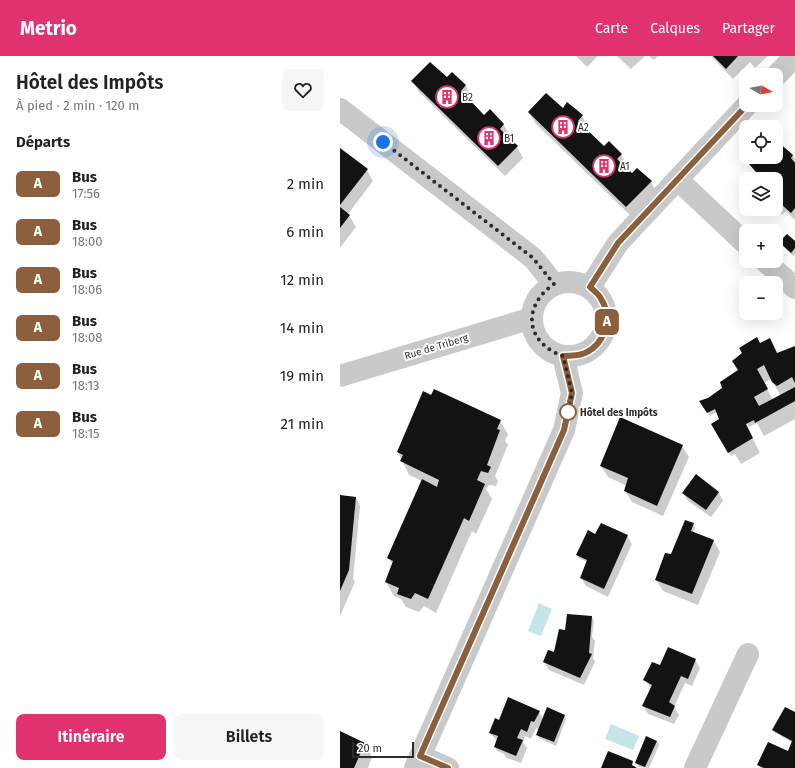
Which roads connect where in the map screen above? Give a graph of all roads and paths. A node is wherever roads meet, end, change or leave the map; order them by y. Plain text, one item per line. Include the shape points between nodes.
1 (795, 56) edge
2 (783, 69) edge
3 (340, 108) edge
4 (741, 112) edge
5 (678, 180) junction
6 (739, 237) edge
7 (773, 268) edge
8 (554, 284) junction
9 (590, 287) junction
10 (795, 288) edge
11 (532, 318) junction
12 (563, 356) junction
13 (340, 376) edge
14 (748, 654) dead end
15 (418, 762) edge
16 (448, 768) edge
17 (695, 768) edge

1 - 2 street
3 - 8 street via 533,258
4 - 5 street
5 - 6 street
5 - 9 street via 618,243
7 - 10 street
8 - 9 street via 565,281 578,282
8 - 11 street via 537,300
9 - 12 street via 601,298 606,310 607,323 603,336 597,345 586,353
11 - 12 street via 534,331 540,343 550,351
11 - 13 street, Rue de Triberg
12 - 15 street via 572,393 564,430
14 - 17 street
15 - 16 street

